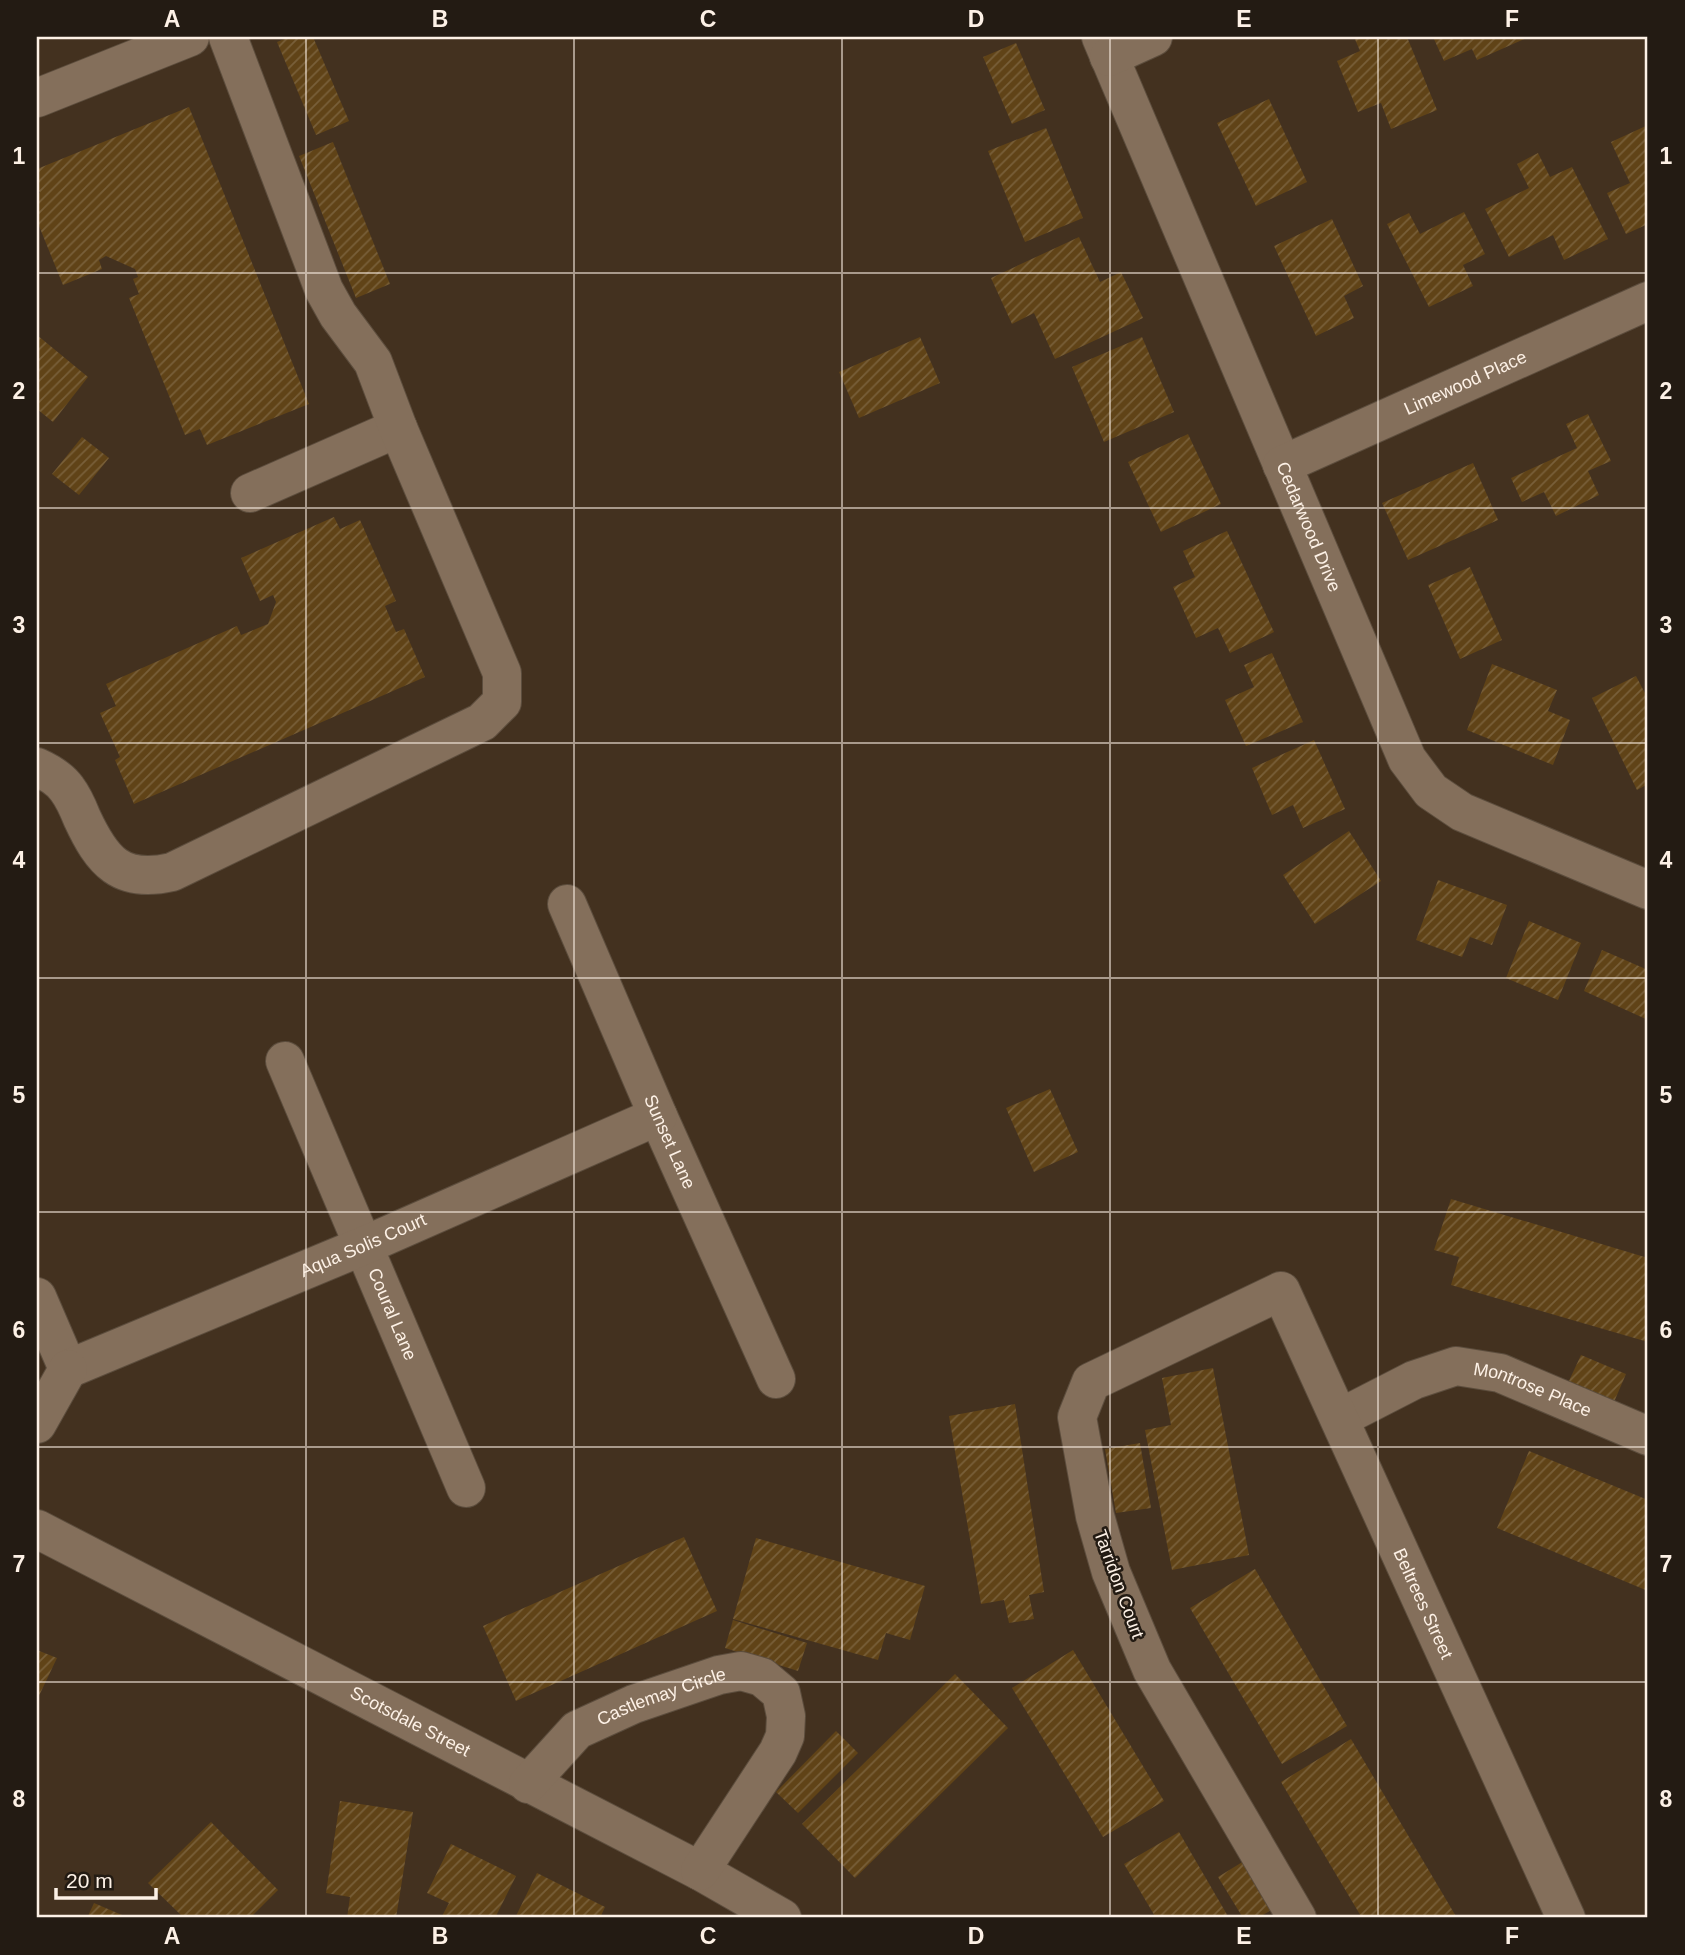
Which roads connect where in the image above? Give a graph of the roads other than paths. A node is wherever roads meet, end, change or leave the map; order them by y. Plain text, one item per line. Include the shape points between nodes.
1 (190, 37) edge
2 (228, 37) edge
3 (1153, 37) edge
4 (1105, 47) edge
5 (37, 98) edge
6 (1648, 301) edge
7 (398, 428) junction
8 (1282, 465) junction
9 (250, 493) dead end
10 (37, 767) edge
11 (1639, 878) edge
12 (567, 904) dead end
13 (285, 1061) dead end
14 (658, 1116) junction
15 (363, 1246) junction
16 (1281, 1291) joint
17 (37, 1297) edge
18 (68, 1369) junction
19 (776, 1379) dead end
20 (1340, 1418) junction
21 (37, 1424) edge
22 (1648, 1436) edge
23 (466, 1488) dead end
24 (37, 1529) edge
25 (528, 1784) junction
26 (700, 1871) junction
27 (782, 1918) edge
28 (1297, 1918) edge
29 (1566, 1918) edge

1 - 5 street
2 - 7 street via 324,290 373,362
3 - 4 street
4 - 8 street, Cedarwood Drive
6 - 8 street, Limewood Place
7 - 9 street
7 - 10 street via 502,673 502,702 482,722 172,872 151,877 111,864 95,845 67,789
8 - 11 street, Cedarwood Drive via 1407,759 1431,791 1462,813
12 - 14 street, Sunset Lane
13 - 15 street, Coural Lane
14 - 15 street, Aqua Solis Court
14 - 19 street, Sunset Lane
15 - 18 street, Aqua Solis Court
15 - 23 street, Coural Lane
16 - 20 street, Beltrees Street
16 - 28 street, Tarridon Court via 1091,1382 1077,1417 1095,1516 1132,1625 1152,1670
17 - 18 street
18 - 21 street
20 - 22 street, Montrose Place via 1414,1380 1455,1366 1500,1373
20 - 29 street, Beltrees Street
24 - 25 street, Scotsdale Street
25 - 26 street, Scotsdale Street
25 - 26 street, Castlemay Circle via 577,1730 719,1675 741,1671 762,1677 781,1693 785,1736
26 - 27 street, Scotsdale Street

